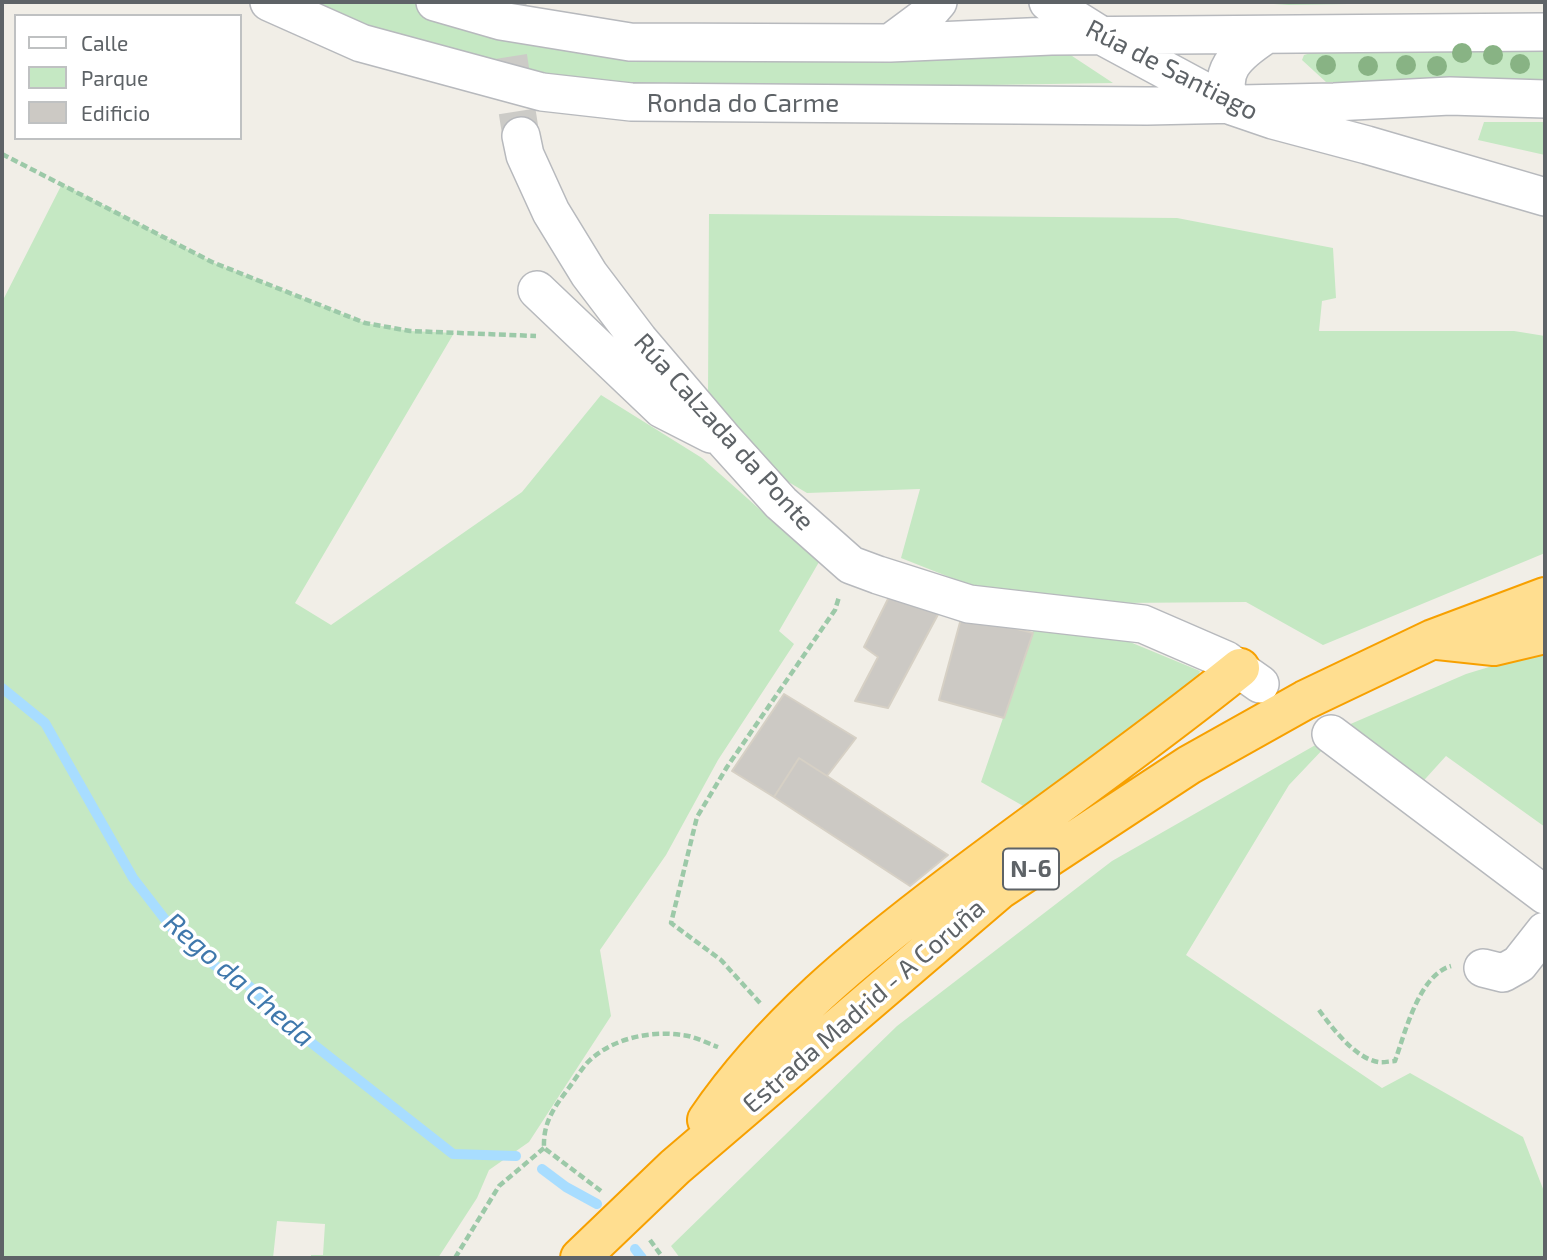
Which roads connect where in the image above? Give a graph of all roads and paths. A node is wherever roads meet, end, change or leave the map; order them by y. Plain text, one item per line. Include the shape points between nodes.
1 (269, 2) edge
2 (435, 2) edge
3 (938, 2) edge
4 (1048, 2) edge
5 (1545, 32) edge
6 (1102, 36) junction
7 (1264, 36) junction
8 (890, 43) junction
9 (1450, 96) junction
10 (1545, 99) edge
11 (1232, 106) junction
12 (521, 136) tunnel mouth
13 (2, 154) edge
14 (1424, 162) junction
15 (1545, 197) edge
16 (537, 290) dead end
17 (584, 337) junction
18 (725, 441) junction
19 (851, 565) junction
20 (1545, 597) edge
21 (1545, 634) edge
22 (1433, 639) junction
23 (1250, 676) joint
24 (1331, 734) dead end
25 (1545, 895) edge
26 (1545, 931) edge
27 (1483, 968) joint
28 (1319, 1010) dead end
29 (779, 1033) junction
30 (741, 1074) junction
31 (544, 1148) junction
32 (676, 1167) junction
33 (605, 1194) dead end
34 (647, 1237) dead end
35 (455, 1258) edge
36 (580, 1258) edge
37 (663, 1258) edge

1 - 11 street, Ronda do Carme via 360,43 542,92 632,102
2 - 8 street via 500,21 630,42
3 - 8 street
4 - 6 street, Rúa de Santiago
5 - 7 street
6 - 7 street
6 - 8 street
6 - 11 street, Rúa de Santiago
7 - 11 street via 1228,69 1226,92
9 - 10 street, Ronda do Carme
9 - 11 street, Ronda do Carme
9 - 14 street via 1410,123 1408,143
11 - 14 street, Rúa de Santiago
12 - 18 street, Rúa Calzada da Ponte via 524,155 551,212 589,274
13 - 17 path via 212,262 365,323 410,331
14 - 15 street, Rúa de Santiago
16 - 17 street
17 - 18 street via 662,409
18 - 19 street, Rúa Calzada da Ponte via 781,503
19 - 23 street, Rúa Calzada da Ponte via 969,604 1143,624 1226,660
19 - 29 path via 835,610 697,817 671,923 721,960 760,1003
20 - 22 highway, Estrada Madrid - A Coruña / N-6
21 - 22 highway via 1494,646
22 - 32 highway, Estrada Madrid - A Coruña / N-6 via 1305,700 1189,765 999,890
23 - 29 highway via 1168,726 888,933
24 - 25 street
26 - 27 street via 1519,964 1503,973
27 - 28 path via 1457,964 1441,969 1416,1004 1395,1061 1376,1062 1354,1050
29 - 30 highway
30 - 31 path via 719,1048 684,1035 628,1039 587,1063 544,1129
30 - 32 highway
31 - 33 path
31 - 35 path via 499,1186
32 - 36 highway, Estrada Madrid - A Coruña / N-6
34 - 37 path

